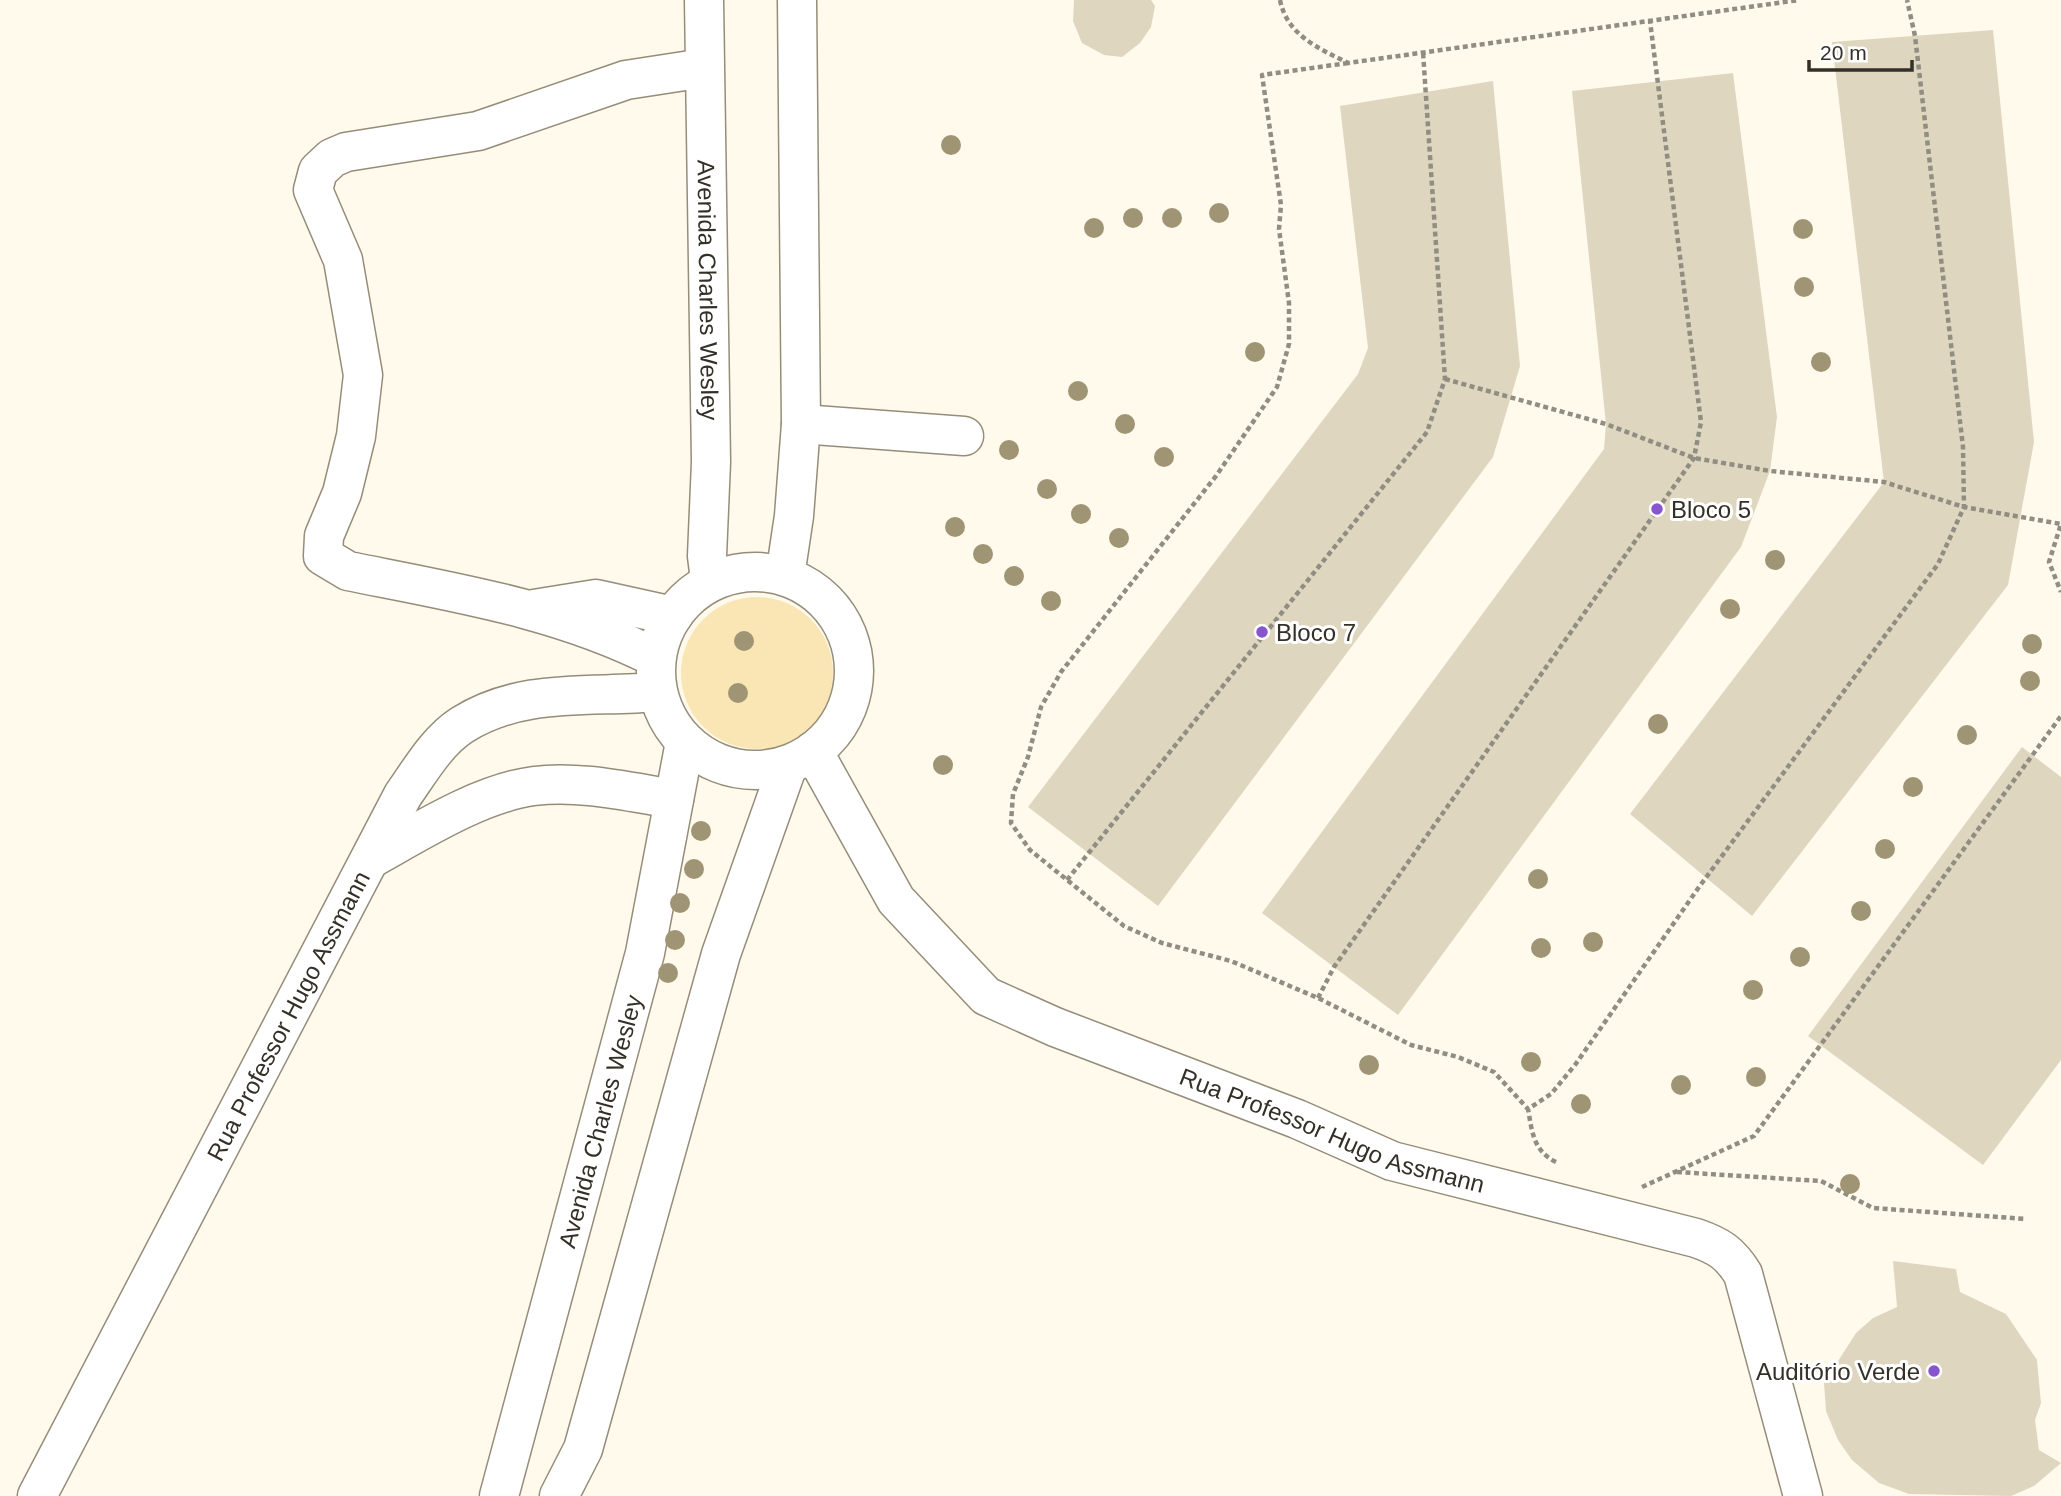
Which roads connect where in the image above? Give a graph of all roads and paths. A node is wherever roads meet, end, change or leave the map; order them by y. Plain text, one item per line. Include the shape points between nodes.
1 (704, 0) edge
2 (797, 0) edge
3 (1280, 0) edge
4 (1799, 0) edge
5 (1907, 0) edge
6 (1650, 21) junction
7 (1423, 52) junction
8 (1348, 63) junction
9 (704, 68) junction
10 (1445, 379) junction
11 (801, 424) junction
12 (964, 436) dead end
13 (1694, 458) junction
14 (1964, 507) junction
15 (785, 576) junction
16 (710, 580) junction
17 (2061, 592) edge
18 (533, 609) junction
19 (673, 617) junction
20 (657, 675) junction
21 (2061, 716) edge
22 (685, 742) junction
23 (801, 758) junction
24 (674, 799) junction
25 (372, 858) junction
26 (1067, 880) junction
27 (1318, 998) junction
28 (1528, 1109) junction
29 (1568, 1168) dead end
30 (1675, 1172) junction
31 (1633, 1191) dead end
32 (2026, 1219) dead end
33 (37, 1496) edge
34 (499, 1496) edge
35 (559, 1496) edge
36 (1803, 1496) edge

1 - 9 street, Avenida Charles Wesley
2 - 11 street
3 - 8 path via 1283,17 1308,43
4 - 6 path
5 - 14 path via 1963,447
6 - 7 path
6 - 13 path via 1701,422
7 - 8 path
7 - 10 path
8 - 26 path via 1262,75 1290,303 1289,344 1277,387 1216,475 1061,672 1041,707 1013,794 1011,823 1030,849
9 - 16 street, Avenida Charles Wesley
9 - 18 street via 626,80 478,131 346,152 323,165 313,184 342,260 363,375 356,436 342,493 324,536 323,556 348,571
10 - 13 path via 1606,424
10 - 26 path via 1427,432
11 - 12 street
11 - 15 street
13 - 14 path via 1884,482
13 - 27 path via 1334,967
14 - 17 path via 2061,524 2049,562
14 - 28 path via 1938,564 1699,887 1606,1023 1551,1094
15 - 16 street via 755,571
15 - 23 street via 808,586 835,611 849,639 855,670 845,711 835,729
16 - 19 street
18 - 19 street via 596,599
18 - 20 street via 629,644
19 - 20 street via 662,635
20 - 22 street via 665,714
20 - 25 street, Rua Professor Hugo Assmann via 508,703 461,726 430,757 403,795
21 - 30 path via 1754,1136
22 - 23 street via 707,759 733,768 761,770
22 - 24 street, Avenida Charles Wesley
23 - 35 street via 721,954 583,1449
23 - 36 street, Rua Professor Hugo Assmann via 896,900 986,996 1392,1161 1719,1246 1743,1274
24 - 25 street via 592,787 534,786 462,808
24 - 34 street, Avenida Charles Wesley via 645,953
25 - 33 street, Rua Professor Hugo Assmann
26 - 27 path via 1124,926 1162,943 1231,961
27 - 28 path via 1411,1045 1494,1072
28 - 29 path via 1533,1139 1543,1156
30 - 31 path
30 - 32 path via 1821,1181 1873,1208

